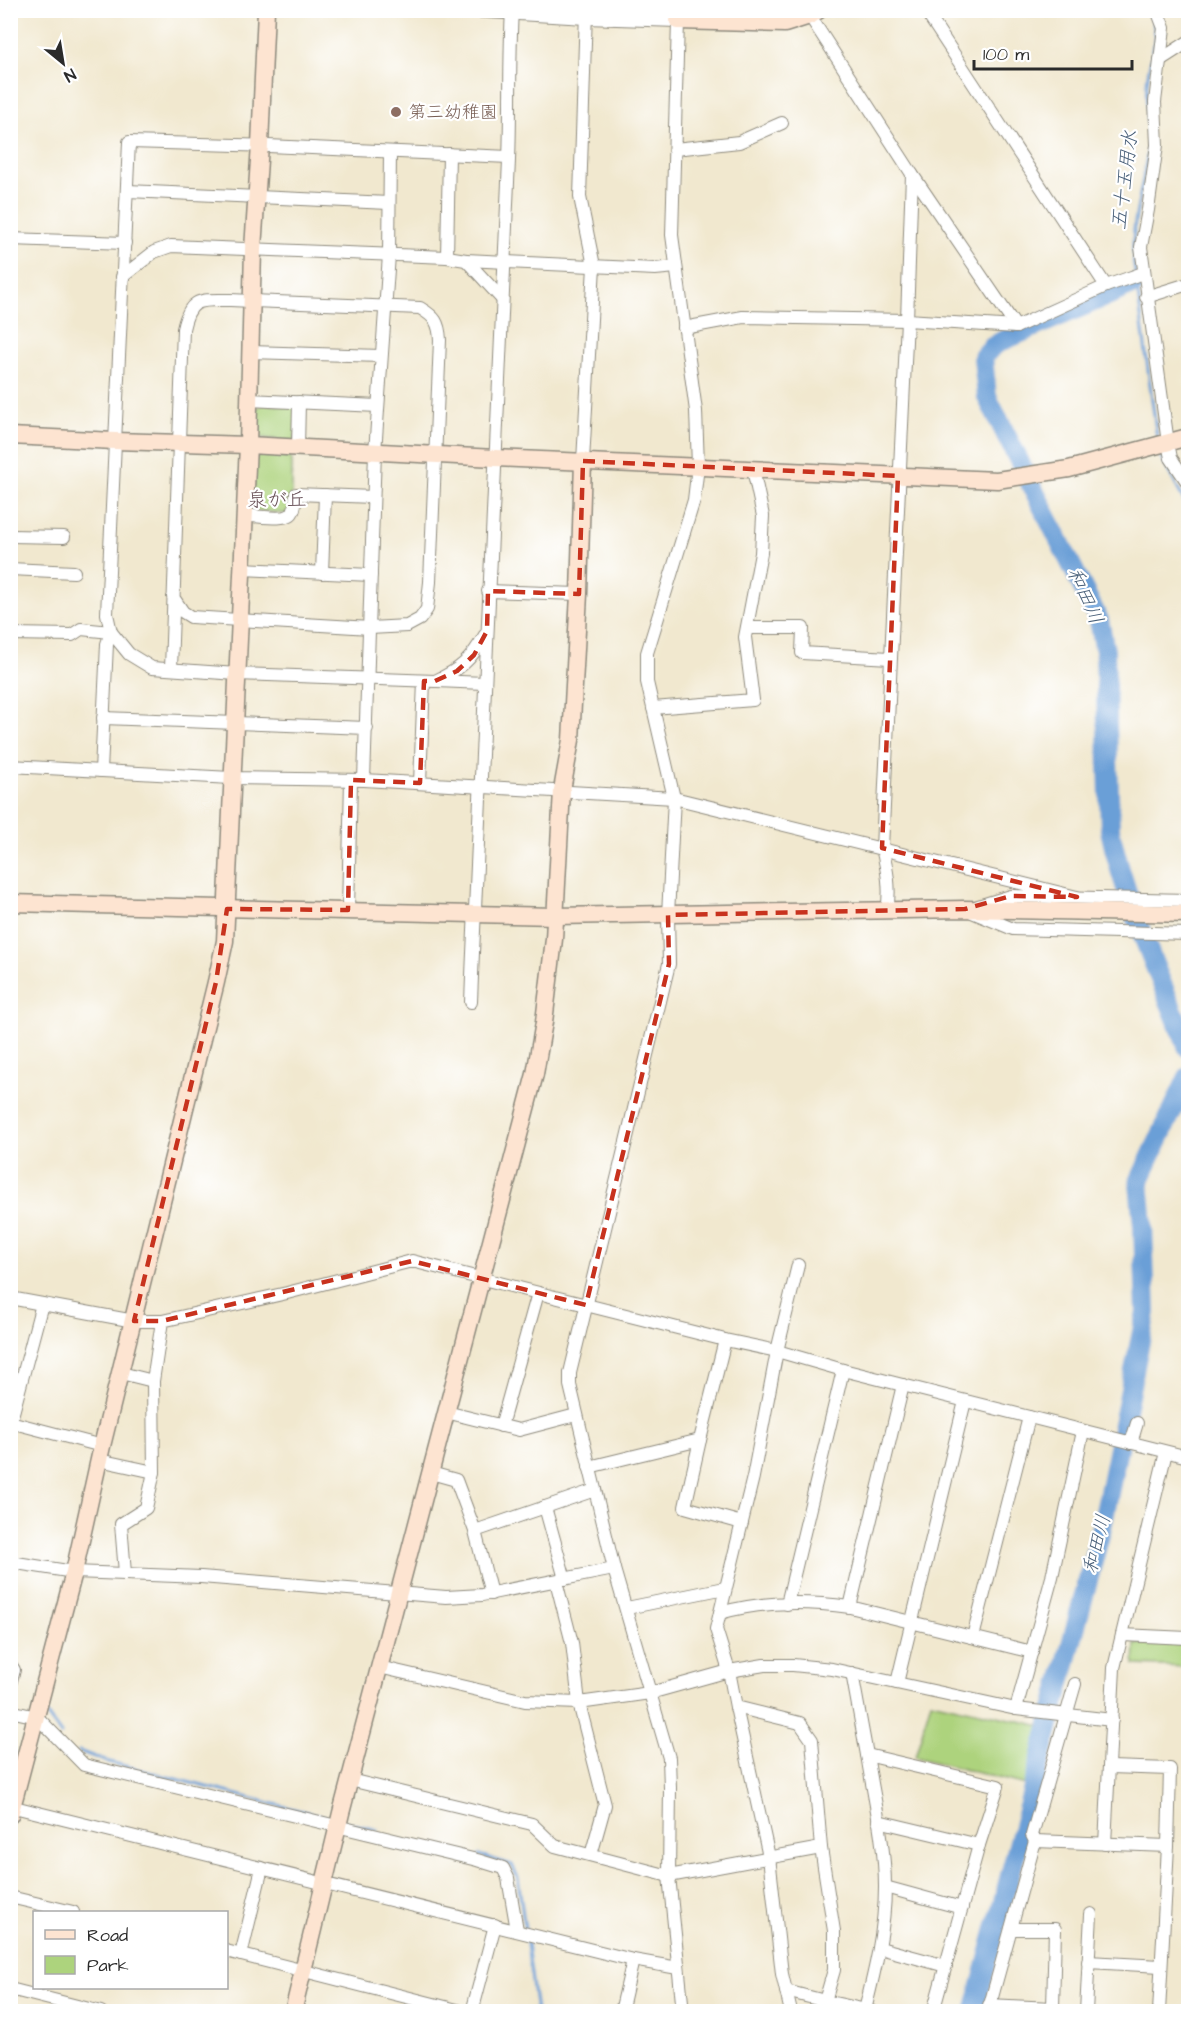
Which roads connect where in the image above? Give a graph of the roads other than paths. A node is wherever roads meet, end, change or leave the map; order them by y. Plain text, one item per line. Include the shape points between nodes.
1 (266, 10) edge
2 (453, 10) edge
3 (925, 10) edge
4 (1157, 10) edge
5 (512, 12) edge
6 (812, 12) edge
7 (586, 14) edge
8 (678, 21) junction
9 (1188, 42) edge
10 (1160, 60) junction
11 (782, 123) dead end
12 (260, 146) junction
13 (675, 149) junction
14 (390, 152) junction
15 (449, 154) junction
16 (509, 157) junction
17 (912, 174) junction
18 (128, 191) junction
19 (256, 197) junction
20 (389, 202) junction
21 (10, 239) edge
22 (125, 243) junction
23 (253, 249) junction
24 (388, 255) junction
25 (447, 257) junction
26 (466, 260) junction
27 (502, 261) junction
28 (594, 266) junction
29 (676, 267) junction
30 (1136, 275) junction
31 (122, 277) junction
32 (1188, 284) edge
33 (1106, 286) junction
34 (1146, 297) junction
35 (501, 298) junction
36 (252, 301) junction
37 (385, 306) junction
38 (907, 321) junction
39 (1016, 327) junction
40 (684, 328) junction
41 (250, 352) junction
42 (381, 356) junction
43 (249, 400) junction
44 (299, 402) junction
45 (378, 406) junction
46 (10, 436) edge
47 (1188, 437) edge
48 (115, 441) junction
49 (179, 443) junction
50 (248, 445) junction
51 (1162, 445) junction
52 (298, 448) junction
53 (375, 452) junction
54 (434, 454) junction
55 (495, 458) junction
56 (583, 461) junction
57 (698, 466) junction
58 (753, 469) junction
59 (898, 476) junction
60 (1188, 483) edge
61 (325, 495) junction
62 (373, 497) junction
63 (244, 515) junction
64 (10, 536) edge
65 (64, 537) dead end
66 (10, 569) edge
67 (242, 569) junction
68 (74, 572) dead end
69 (322, 573) junction
70 (371, 575) junction
71 (488, 591) junction
72 (579, 594) junction
73 (173, 597) junction
74 (239, 619) junction
75 (370, 628) junction
76 (747, 628) junction
77 (487, 631) junction
78 (111, 632) junction
79 (10, 634) edge
80 (890, 658) junction
81 (171, 669) junction
82 (237, 674) junction
83 (369, 678) junction
84 (430, 681) junction
85 (484, 683) junction
86 (652, 708) junction
87 (103, 718) junction
88 (234, 723) junction
89 (366, 728) junction
90 (10, 766) edge
91 (101, 771) junction
92 (231, 778) junction
93 (351, 780) junction
94 (364, 780) junction
95 (420, 783) junction
96 (478, 787) junction
97 (562, 790) junction
98 (674, 798) junction
99 (882, 848) junction
100 (1077, 897) junction
101 (1188, 900) edge
102 (10, 903) edge
103 (227, 909) junction
104 (965, 909) junction
105 (348, 910) junction
106 (886, 910) junction
107 (474, 914) junction
108 (1188, 914) edge
109 (668, 915) junction
110 (555, 916) junction
111 (1188, 934) edge
112 (471, 1002) dead end
113 (798, 1266) dead end
114 (481, 1278) junction
115 (538, 1293) junction
116 (10, 1298) edge
117 (42, 1304) junction
118 (586, 1305) junction
119 (162, 1321) junction
120 (134, 1322) junction
121 (725, 1340) junction
122 (777, 1351) junction
123 (843, 1370) junction
124 (121, 1373) junction
125 (153, 1381) junction
126 (903, 1385) junction
127 (965, 1401) junction
128 (446, 1412) junction
129 (576, 1415) junction
130 (1029, 1417) junction
131 (11, 1423) edge
132 (1137, 1423) dead end
133 (501, 1426) junction
134 (1083, 1431) junction
135 (700, 1440) junction
136 (1131, 1443) junction
137 (1166, 1452) junction
138 (101, 1453) junction
139 (1188, 1457) edge
140 (589, 1467) junction
141 (154, 1472) junction
142 (431, 1473) junction
143 (595, 1490) junction
144 (545, 1507) junction
145 (742, 1522) junction
146 (475, 1531) junction
147 (10, 1562) edge
148 (614, 1569) junction
149 (74, 1572) junction
150 (125, 1573) junction
151 (560, 1580) junction
152 (725, 1588) junction
153 (400, 1593) junction
154 (491, 1593) junction
155 (787, 1604) junction
156 (850, 1607) junction
157 (627, 1608) junction
158 (720, 1613) junction
159 (912, 1622) junction
160 (1122, 1635) junction
161 (973, 1637) junction
162 (1188, 1638) edge
163 (1032, 1652) junction
164 (10, 1664) edge
165 (379, 1667) junction
166 (729, 1671) junction
167 (852, 1673) junction
168 (10, 1683) edge
169 (897, 1683) junction
170 (1074, 1684) dead end
171 (650, 1693) junction
172 (579, 1703) junction
173 (736, 1707) junction
174 (1016, 1709) junction
175 (10, 1711) edge
176 (1065, 1716) junction
177 (37, 1717) junction
178 (1112, 1720) junction
179 (867, 1755) junction
180 (1110, 1767) junction
181 (350, 1780) junction
182 (11, 1810) edge
183 (878, 1821) junction
184 (339, 1822) junction
185 (1035, 1841) junction
186 (1105, 1844) junction
187 (979, 1845) junction
188 (1168, 1846) junction
189 (821, 1848) junction
190 (591, 1855) junction
191 (769, 1857) junction
192 (262, 1868) junction
193 (669, 1876) junction
194 (325, 1883) junction
195 (885, 1887) junction
196 (10, 1897) edge
197 (962, 1908) junction
198 (69, 1911) edge
199 (1090, 1914) dead end
200 (495, 1925) junction
201 (1011, 1929) junction
202 (516, 1930) junction
203 (880, 1948) junction
204 (228, 1952) edge
205 (241, 1955) junction
206 (633, 1960) junction
207 (1088, 1962) junction
208 (946, 1966) junction
209 (1161, 1966) junction
210 (678, 1968) junction
211 (302, 1970) junction
212 (10, 1989) edge
213 (786, 1990) junction
214 (825, 2001) junction
215 (989, 2008) edge
216 (868, 2011) edge
217 (100, 2012) edge
218 (293, 2012) edge
219 (465, 2012) edge
220 (472, 2012) edge
221 (621, 2012) edge
222 (683, 2012) edge
223 (791, 2012) edge
224 (933, 2012) edge
225 (1086, 2012) edge
226 (1159, 2012) edge

1 - 12 street
2 - 5 street
3 - 33 street
4 - 10 street via 1164,28
5 - 7 street
5 - 16 street
6 - 8 street via 785,24
6 - 17 street
7 - 8 street
7 - 28 street via 580,197
8 - 13 street
9 - 10 street
10 - 30 street via 1155,102 1156,145
11 - 13 street via 739,142
12 - 14 street
12 - 18 street via 129,142
12 - 19 street
13 - 29 street via 672,236
14 - 15 street
14 - 20 street
15 - 16 street
15 - 25 street
16 - 27 street
17 - 38 street
17 - 39 street
18 - 19 street
18 - 22 street
19 - 20 street
19 - 23 street
20 - 24 street
21 - 22 street
22 - 31 street
23 - 24 street
23 - 31 street via 171,246 154,252
23 - 36 street
24 - 25 street
24 - 37 street
25 - 26 street
26 - 27 street
26 - 35 street
27 - 28 street
27 - 35 street
28 - 29 street
28 - 56 street
29 - 40 street
30 - 33 street
30 - 34 street
31 - 48 street
32 - 34 street
33 - 39 street
34 - 51 street
35 - 55 street
36 - 37 street
36 - 41 street
36 - 49 street via 207,300 193,304 187,312
37 - 42 street
37 - 54 street via 420,308 433,316 440,328
38 - 39 street
38 - 40 street via 743,317
38 - 59 street
40 - 57 street via 696,411
41 - 42 street
41 - 43 street
42 - 45 street
43 - 44 street
43 - 50 street
44 - 45 street
44 - 52 street
45 - 53 street
46 - 48 street
47 - 51 street
48 - 49 street
48 - 78 street via 107,614
49 - 50 street
49 - 73 street
50 - 52 street
50 - 63 street
51 - 59 street via 1069,469 997,480
51 - 60 street
52 - 53 street
53 - 54 street
53 - 62 street
54 - 55 street
54 - 75 street via 427,609 420,619 407,626
55 - 56 street
55 - 71 street
56 - 57 street
56 - 72 street
57 - 58 street
57 - 86 street via 694,500 647,653 646,682
58 - 59 street
58 - 76 street via 763,516 761,553
59 - 80 street
61 - 62 street
61 - 63 street via 296,494 294,511 283,518
61 - 69 street
62 - 70 street
63 - 67 street
64 - 65 street
66 - 68 street
67 - 69 street
67 - 74 street
69 - 70 street
70 - 75 street
71 - 72 street
71 - 77 street
72 - 97 street via 571,740
73 - 74 street via 191,617
73 - 81 street
74 - 75 street
74 - 82 street
75 - 83 street
76 - 80 street via 803,628 802,653
76 - 86 street via 753,700
77 - 84 street via 474,655 457,671
77 - 85 street
78 - 79 street via 81,629 72,635
78 - 81 street via 129,654 152,668
78 - 87 street via 106,644
80 - 99 street
81 - 82 street
82 - 83 street
82 - 88 street
83 - 84 street
83 - 89 street
84 - 85 street
84 - 95 street
85 - 96 street
86 - 98 street
87 - 88 street
87 - 91 street
88 - 89 street
88 - 92 street
89 - 94 street
90 - 91 street
91 - 92 street
92 - 93 street
92 - 103 street
93 - 94 street
93 - 105 street
94 - 95 street
95 - 96 street
96 - 97 street
96 - 107 street
97 - 98 street
97 - 110 street
98 - 99 street
98 - 109 street
99 - 100 street
99 - 106 street via 889,895
100 - 101 street
100 - 104 street via 1011,896
102 - 103 street
103 - 105 street
103 - 120 street via 216,982
104 - 106 street
104 - 108 street
104 - 111 street via 1013,929
105 - 107 street
106 - 109 street
107 - 110 street
107 - 112 street
109 - 110 street
109 - 118 street via 669,964
110 - 114 street via 535,1074
113 - 122 street
114 - 115 street
114 - 119 street via 412,1261
114 - 128 street
115 - 118 street
115 - 133 street
116 - 117 street
117 - 120 street
117 - 131 street
118 - 121 street
118 - 129 street via 570,1373
119 - 120 street
119 - 125 street
120 - 124 street
121 - 122 street
121 - 135 street
122 - 123 street
122 - 145 street
123 - 126 street
123 - 155 street
124 - 125 street
124 - 138 street
125 - 141 street
126 - 127 street
126 - 156 street
127 - 130 street
127 - 159 street
128 - 133 street
128 - 142 street
129 - 133 street via 519,1430
129 - 140 street
130 - 134 street
130 - 161 street
131 - 138 street
132 - 136 street
134 - 136 street
134 - 163 street
135 - 140 street
135 - 145 street via 685,1507
136 - 137 street
137 - 139 street
137 - 160 street
138 - 141 street
138 - 149 street
140 - 143 street
141 - 150 street via 146,1509 122,1524
142 - 146 street via 456,1480
142 - 153 street
143 - 144 street
143 - 148 street
144 - 146 street
144 - 151 street
145 - 152 street
146 - 154 street
147 - 149 street
148 - 151 street
148 - 157 street
149 - 150 street
149 - 177 street
150 - 153 street
151 - 154 street
151 - 172 street
152 - 157 street
152 - 158 street
153 - 154 street via 446,1597
153 - 165 street
155 - 156 street
155 - 158 street
156 - 159 street
157 - 171 street
158 - 166 street via 716,1629
159 - 161 street
159 - 169 street
160 - 162 street
160 - 178 street via 1114,1668
161 - 163 street
163 - 174 street
164 - 168 street via 14,1670
165 - 172 street via 525,1701
165 - 181 street
166 - 167 street via 793,1665
166 - 171 street
166 - 173 street
167 - 169 street
167 - 179 street
169 - 174 street
170 - 176 street
171 - 172 street
171 - 193 street via 669,1758
172 - 190 street via 605,1805
173 - 189 street via 800,1723 812,1740
173 - 191 street
174 - 176 street
175 - 177 street
176 - 178 street
176 - 185 street via 1032,1835
177 - 182 street
177 - 184 street via 84,1765
178 - 180 street
179 - 183 street
179 - 187 street via 998,1786
180 - 186 street
180 - 188 street via 1170,1769
181 - 184 street
181 - 190 street via 532,1824 555,1846
182 - 192 street
183 - 187 street
183 - 195 street
184 - 194 street
184 - 202 street via 503,1868
185 - 186 street
185 - 201 street
186 - 188 street
187 - 197 street
188 - 209 street
189 - 191 street
189 - 214 street via 834,1931 834,1970
190 - 193 street
191 - 193 street
191 - 213 street
192 - 194 street
192 - 205 street
193 - 210 street
194 - 200 street
194 - 211 street
195 - 197 street
195 - 203 street
196 - 198 street
197 - 208 street
199 - 207 street
200 - 202 street
200 - 220 street
201 - 215 street
201 - 215 street via 1055,1929 1053,2008
202 - 206 street
203 - 208 street
203 - 216 street
204 - 205 street
205 - 211 street
206 - 210 street
206 - 221 street
207 - 209 street
207 - 225 street
208 - 224 street
209 - 226 street
210 - 222 street
211 - 218 street
211 - 219 street
212 - 217 street
213 - 214 street
213 - 223 street
214 - 216 street

